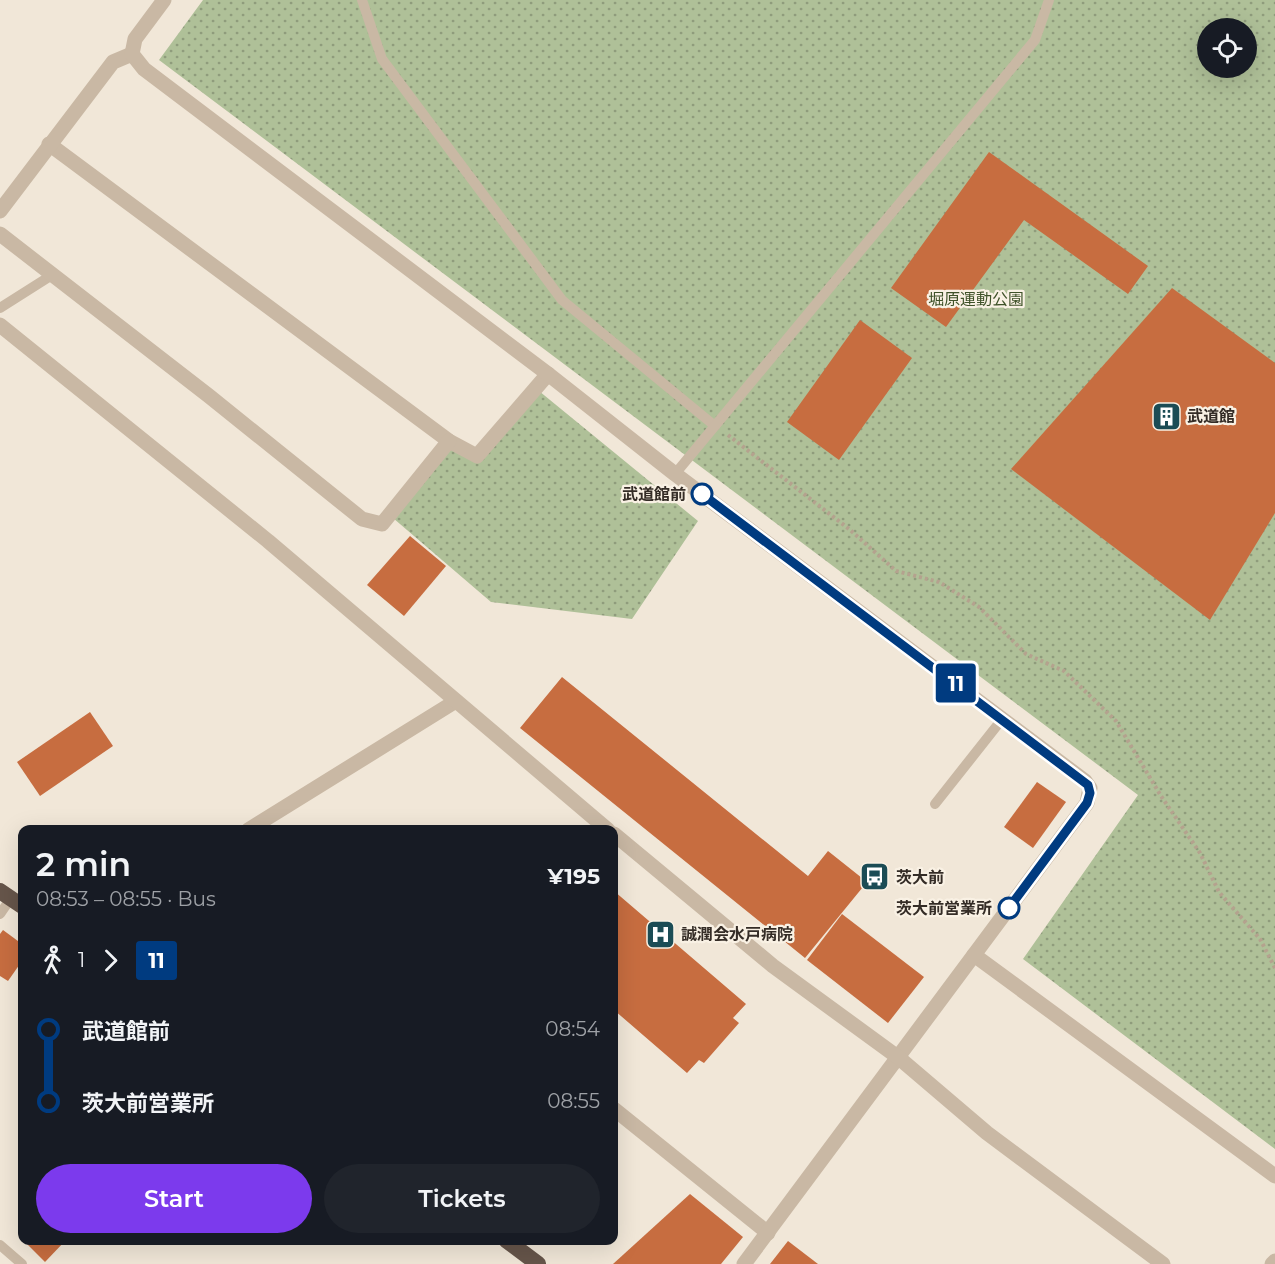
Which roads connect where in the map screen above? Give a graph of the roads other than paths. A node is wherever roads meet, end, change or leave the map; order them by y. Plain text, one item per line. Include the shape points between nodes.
1 (164, 0) edge
2 (362, 0) edge
3 (1049, 0) edge
4 (132, 54) junction
5 (49, 144) junction
6 (0, 211) edge
7 (0, 234) edge
8 (52, 275) junction
9 (0, 308) edge
10 (0, 325) edge
11 (548, 374) junction
12 (715, 426) junction
13 (449, 441) junction
14 (675, 474) junction
15 (456, 701) junction
16 (1003, 718) junction
17 (935, 804) dead end
18 (256, 825) edge
19 (602, 825) edge
20 (618, 837) edge
21 (11, 898) edge
22 (0, 914) edge
23 (974, 955) junction
24 (898, 1058) junction
25 (618, 1112) edge
26 (1275, 1176) edge
27 (768, 1233) junction
28 (0, 1245) edge
29 (513, 1245) edge
30 (22, 1264) edge
31 (538, 1264) edge
32 (744, 1264) edge
33 (1163, 1264) edge

1 - 4 street via 135,39
2 - 12 lane via 382,59 562,300
3 - 12 lane via 1035,40
4 - 5 street via 113,62
4 - 11 street via 144,69
5 - 6 street
5 - 13 street
7 - 8 street
8 - 9 lane
8 - 13 street via 362,519 382,524
10 - 15 street via 268,541
11 - 13 street via 477,456
11 - 14 street
12 - 14 lane
14 - 16 street
15 - 18 street
15 - 19 street
16 - 17 lane
16 - 23 street via 1085,781 1090,793 1087,803
20 - 24 street via 773,966
21 - 22 lane
23 - 24 street
23 - 26 street
24 - 27 street
24 - 33 street via 987,1132
25 - 27 street
27 - 32 street
28 - 30 lane
29 - 31 highway

